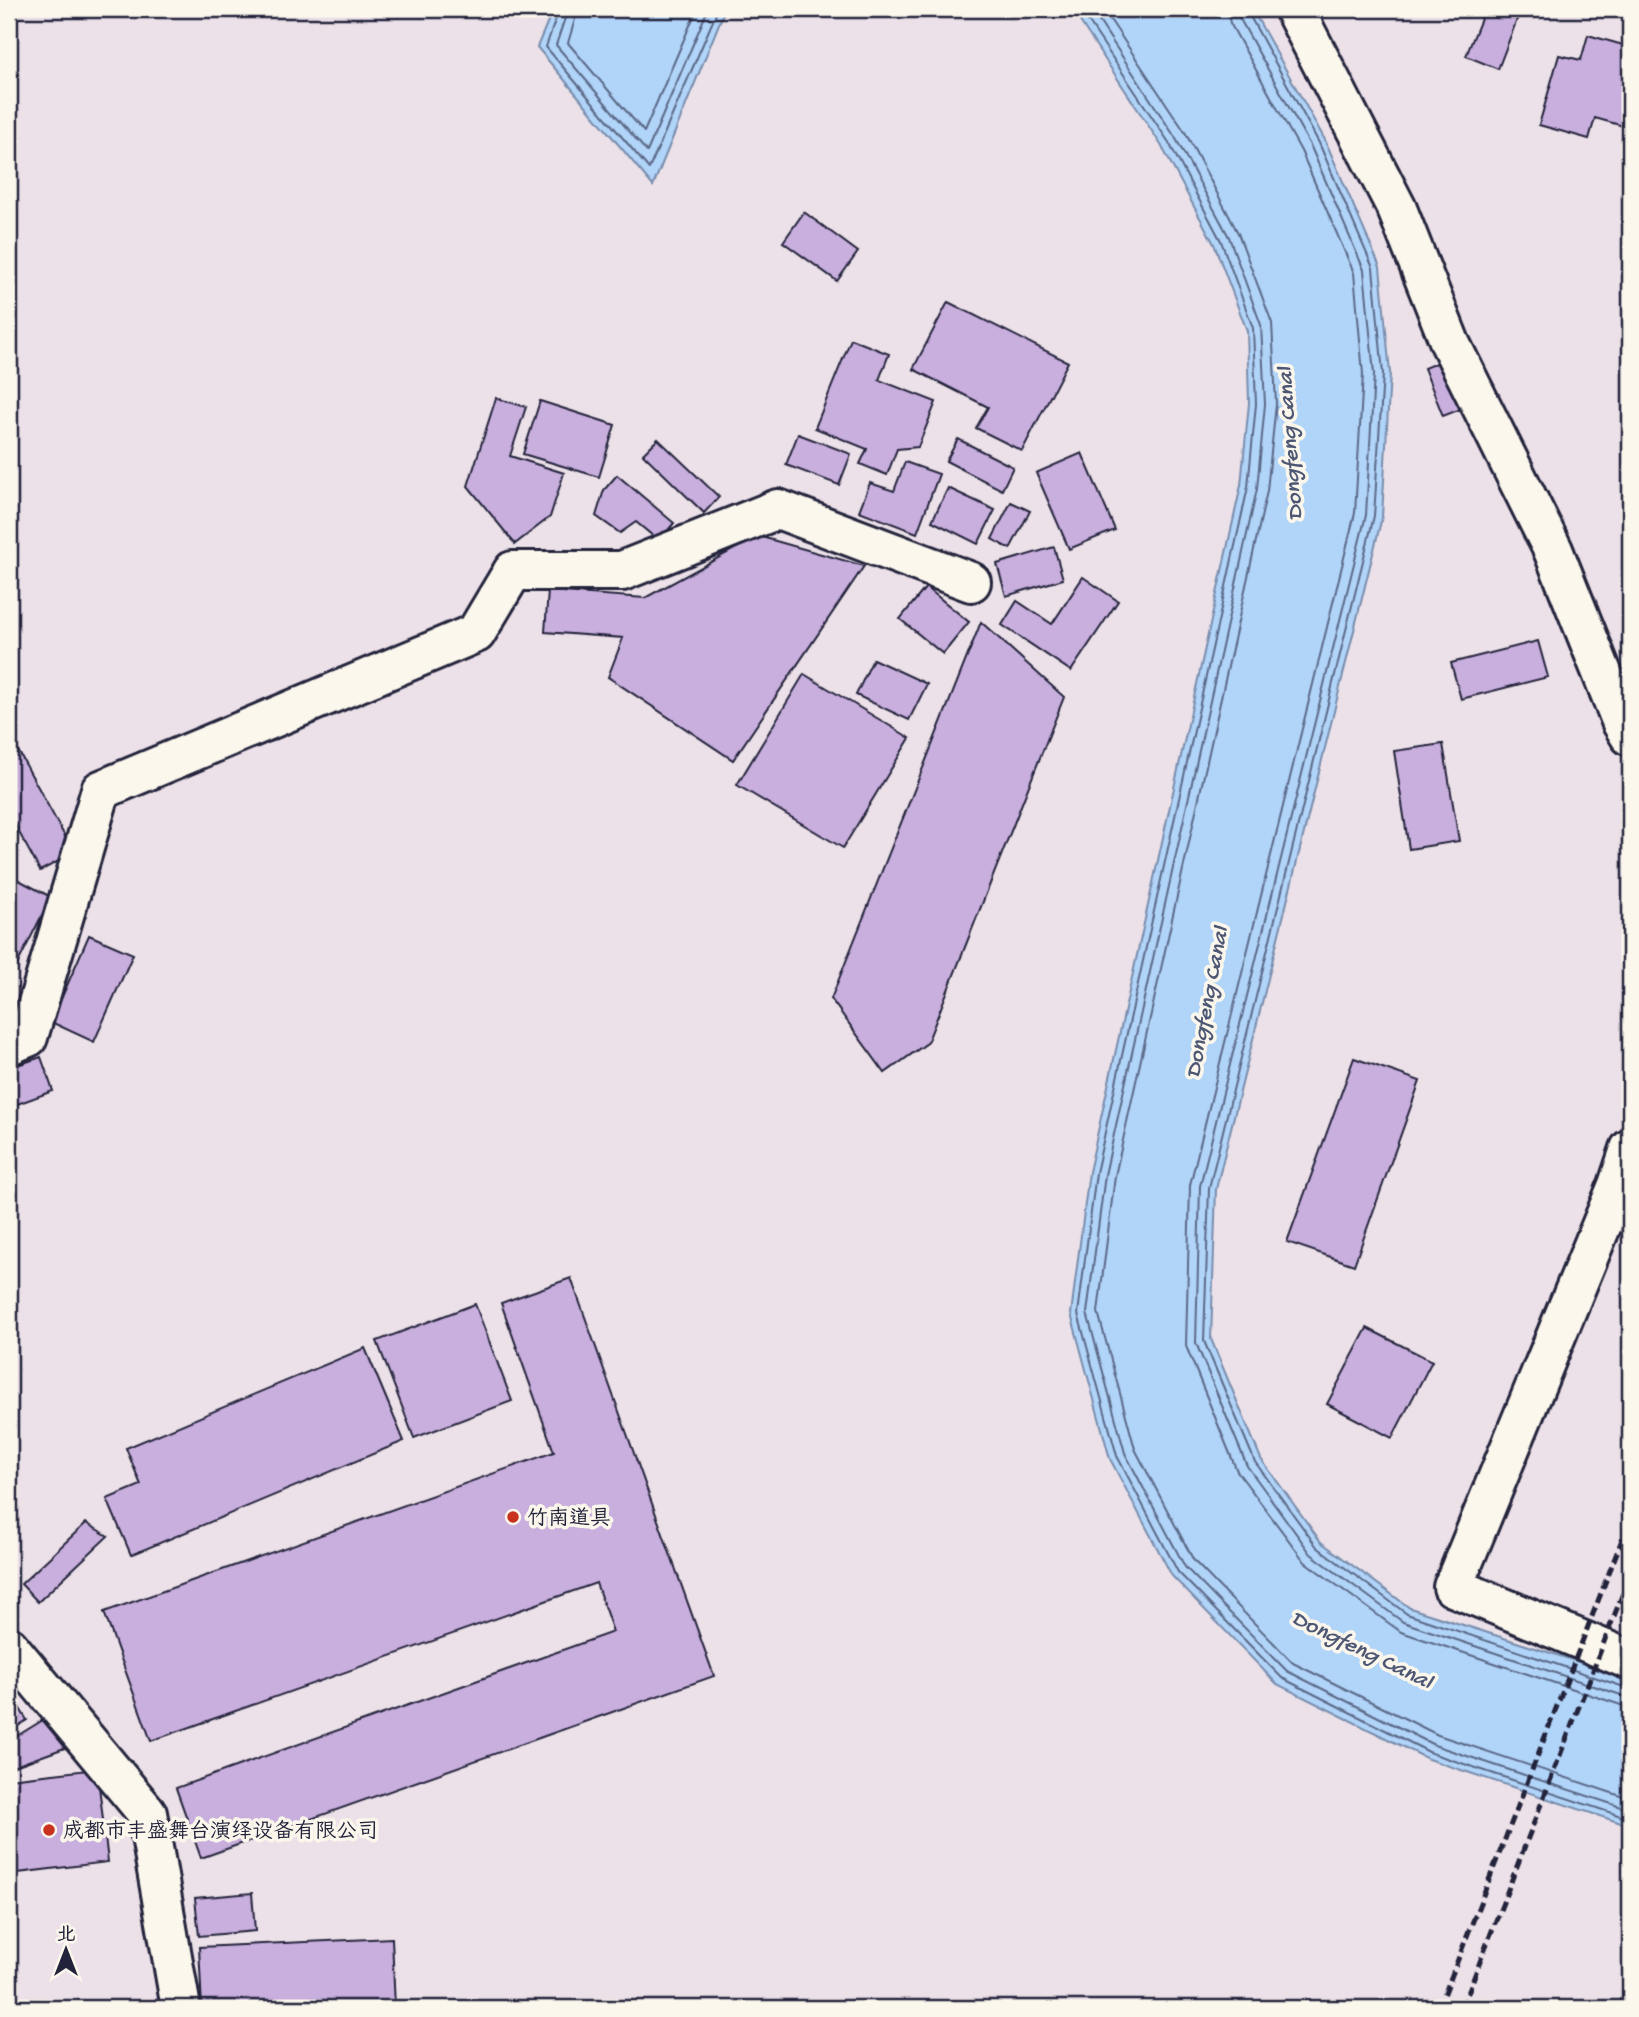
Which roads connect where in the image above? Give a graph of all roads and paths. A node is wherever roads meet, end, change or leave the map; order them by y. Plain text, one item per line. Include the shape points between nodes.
1 (1294, 9) edge
2 (971, 582) dead end
3 (1630, 736) edge
4 (9, 1045) edge
5 (1630, 1149) edge
6 (9, 1647) edge
7 (1630, 1660) edge
8 (181, 2008) edge

1 - 3 street via 1397,209 1450,343 1553,550
2 - 4 street via 778,509 622,571 513,571 476,633 101,790 28,1037
5 - 7 street via 1453,1587
6 - 8 street via 147,1813

